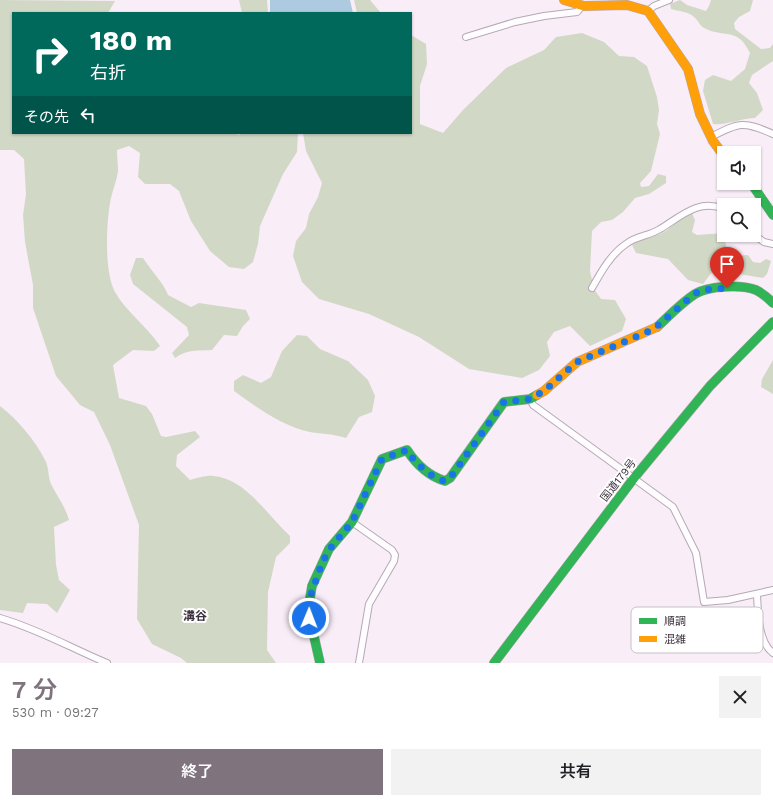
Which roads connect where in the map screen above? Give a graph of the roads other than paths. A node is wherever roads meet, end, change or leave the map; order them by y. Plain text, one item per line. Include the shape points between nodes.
1 (564, 0) edge
2 (669, 0) edge
3 (582, 6) junction
4 (648, 11) junction
5 (466, 37) dead end
6 (773, 134) edge
7 (711, 137) junction
8 (717, 146) edge
9 (756, 190) edge
10 (717, 208) edge
11 (773, 215) edge
12 (761, 240) edge
13 (773, 244) edge
14 (592, 288) dead end
15 (773, 303) edge
16 (773, 322) edge
17 (530, 399) junction
18 (634, 478) junction
19 (352, 522) junction
20 (773, 590) edge
21 (757, 595) junction
22 (759, 607) edge
23 (0, 618) edge
24 (763, 638) edge
25 (773, 653) edge
26 (97, 661) edge
27 (107, 663) edge
28 (320, 663) edge
29 (359, 663) edge
30 (494, 663) edge

1 - 3 main road
2 - 4 street
3 - 4 main road via 602,7 630,3 640,5
3 - 5 street via 577,12 514,22
4 - 7 main road via 688,69 700,114
6 - 7 street via 752,125 741,124
7 - 8 main road
9 - 11 main road
10 - 14 street via 707,206 692,209 660,230 626,244 613,256
12 - 13 street
15 - 17 main road via 754,289 702,290 654,329 577,362 544,391
16 - 18 main road, 国道179号 via 710,386
17 - 18 street via 533,405
17 - 19 main road via 504,402 450,478 445,481 432,475 411,457 407,450 386,457 379,465
18 - 21 street via 673,507 696,553 704,602
18 - 30 main road, 国道179号
19 - 28 main road via 329,550 317,574 310,597 309,618
19 - 29 street via 392,550 395,555 369,604
20 - 21 street
21 - 22 street
23 - 26 street via 41,631
24 - 25 street via 767,649
26 - 27 street

